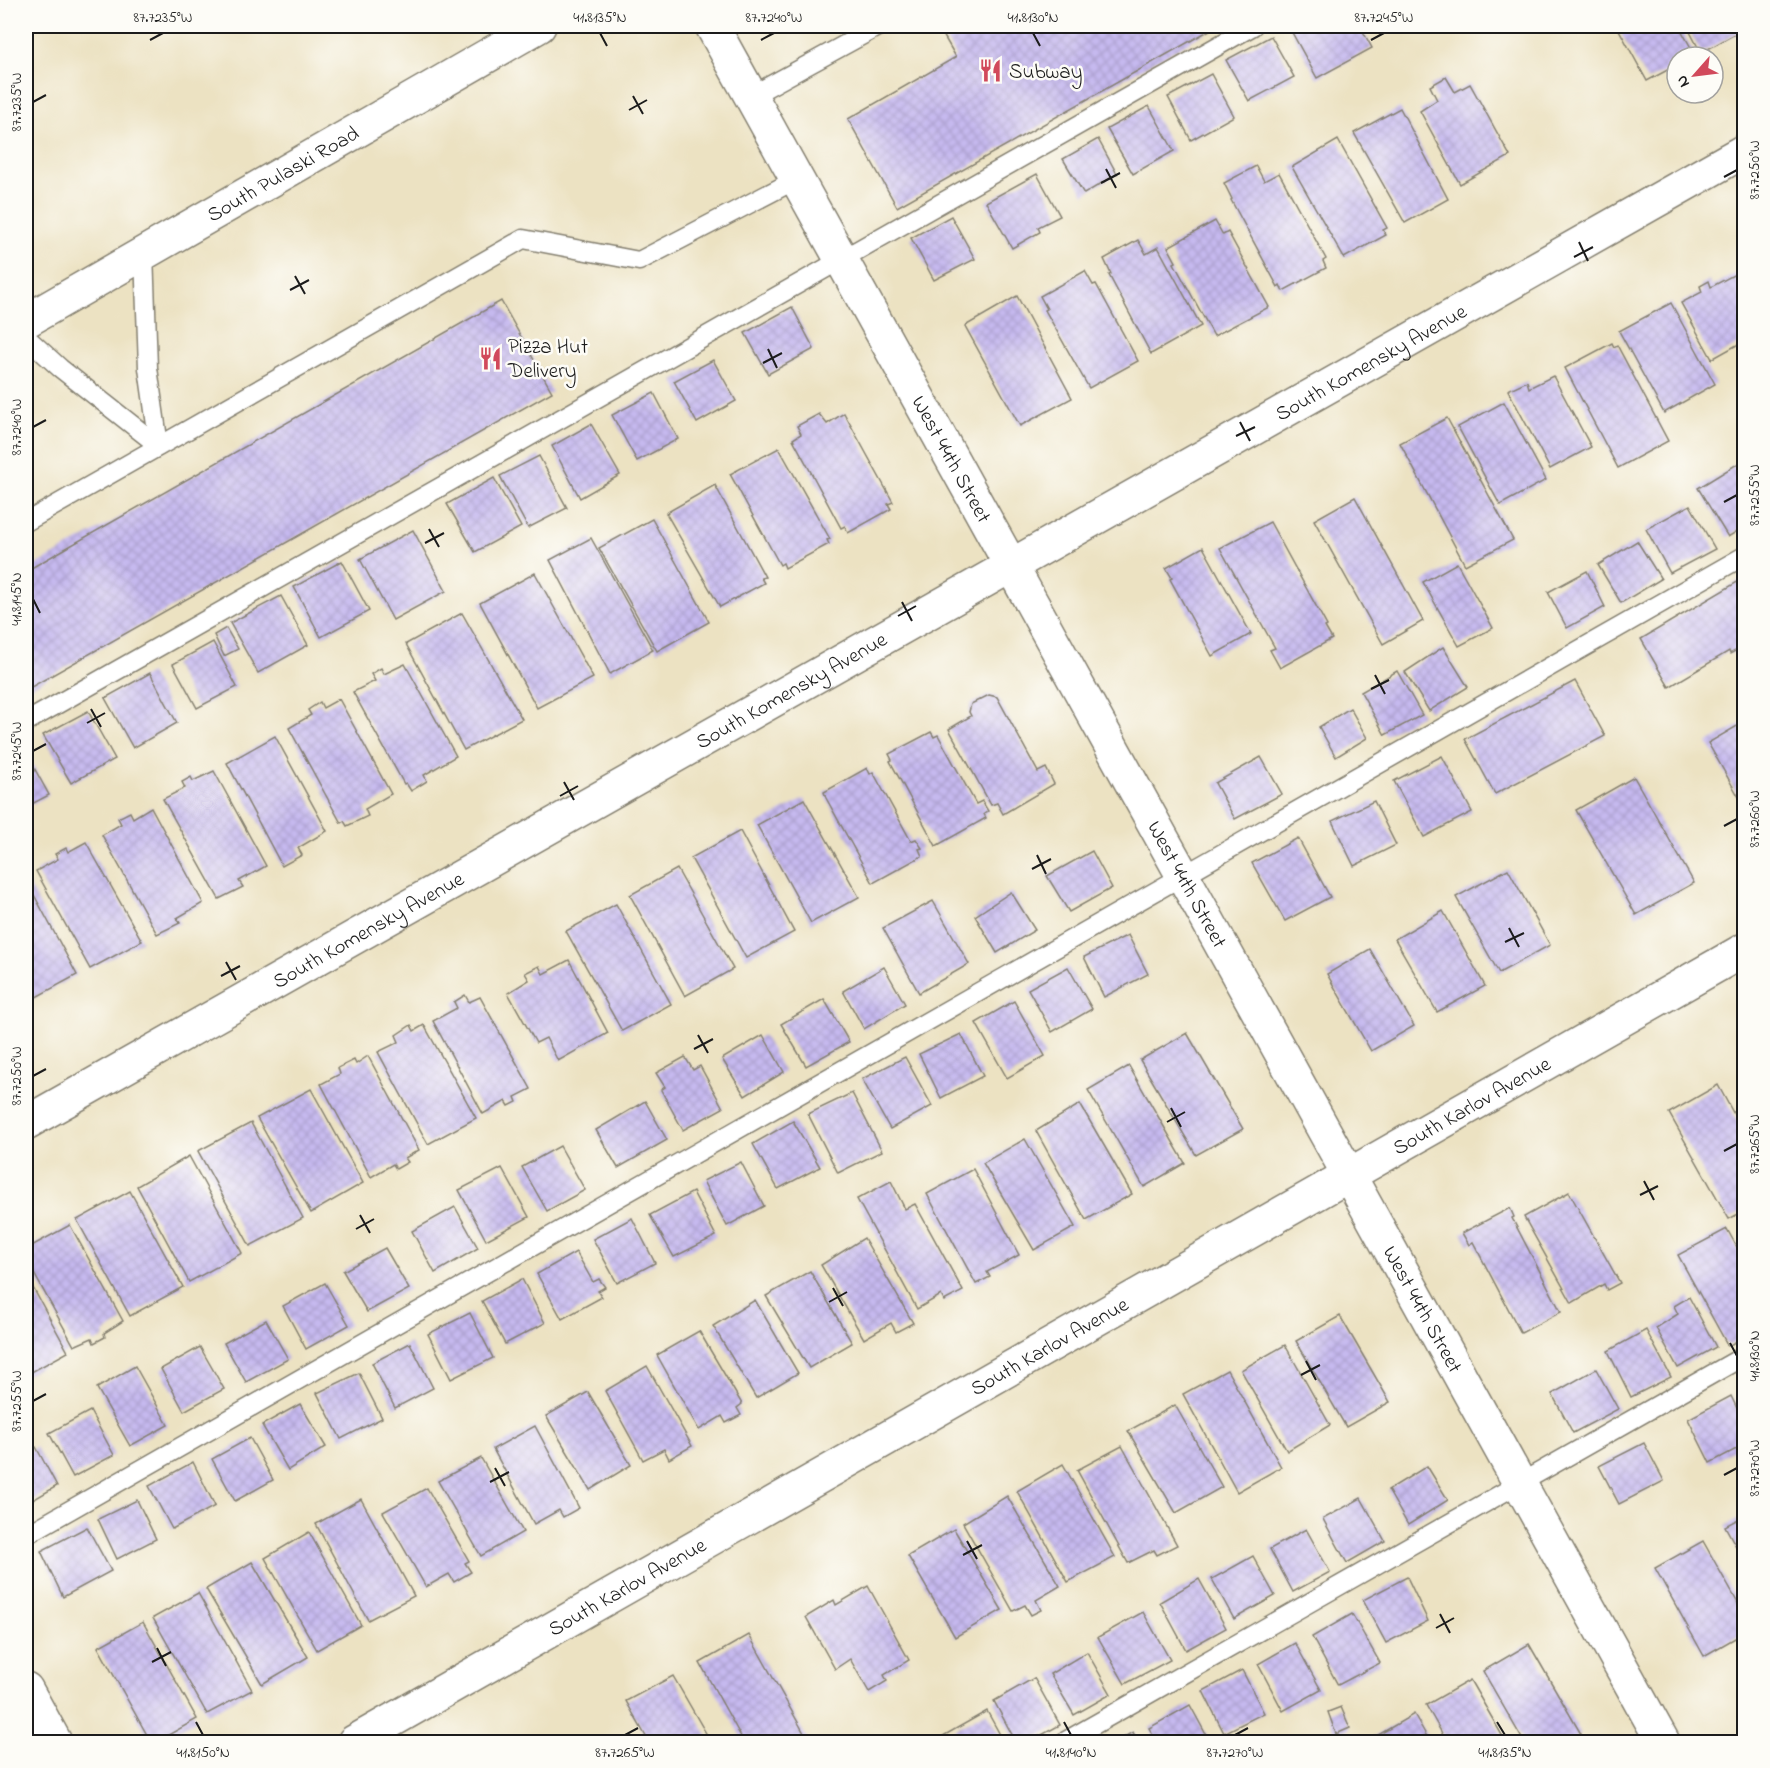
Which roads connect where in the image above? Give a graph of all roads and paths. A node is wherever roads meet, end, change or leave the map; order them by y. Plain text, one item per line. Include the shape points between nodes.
1 (539, 26) edge
2 (712, 26) edge
3 (879, 26) edge
4 (1253, 26) edge
5 (751, 96) junction
6 (1744, 151) edge
7 (797, 179) junction
8 (144, 253) junction
9 (841, 259) junction
10 (26, 321) edge
11 (26, 337) edge
12 (159, 446) junction
13 (26, 522) edge
14 (1744, 556) edge
15 (1011, 566) junction
16 (26, 722) edge
17 (1183, 876) junction
18 (1744, 950) edge
19 (26, 1123) edge
20 (1349, 1174) junction
21 (1744, 1356) edge
22 (1520, 1484) junction
23 (26, 1535) edge
24 (26, 1689) edge
25 (55, 1743) edge
26 (354, 1743) edge
27 (1064, 1743) edge
28 (1663, 1743) edge

1 - 8 street, South Pulaski Road
2 - 5 street, West 44th Street
3 - 5 lane
4 - 9 lane
5 - 7 street, West 44th Street
6 - 15 street, South Komensky Avenue
7 - 9 street, West 44th Street
7 - 12 lane via 639,261 523,239
8 - 10 street, South Pulaski Road
8 - 12 lane via 148,368
9 - 15 street, West 44th Street
9 - 16 lane
11 - 12 lane
12 - 13 lane
14 - 17 lane
15 - 17 street, West 44th Street
15 - 19 street, South Komensky Avenue
17 - 20 street, West 44th Street
17 - 23 lane
18 - 20 street, South Karlov Avenue
20 - 22 street, West 44th Street
20 - 26 street, South Karlov Avenue
21 - 22 lane
22 - 27 lane
22 - 28 street, West 44th Street
24 - 25 street

